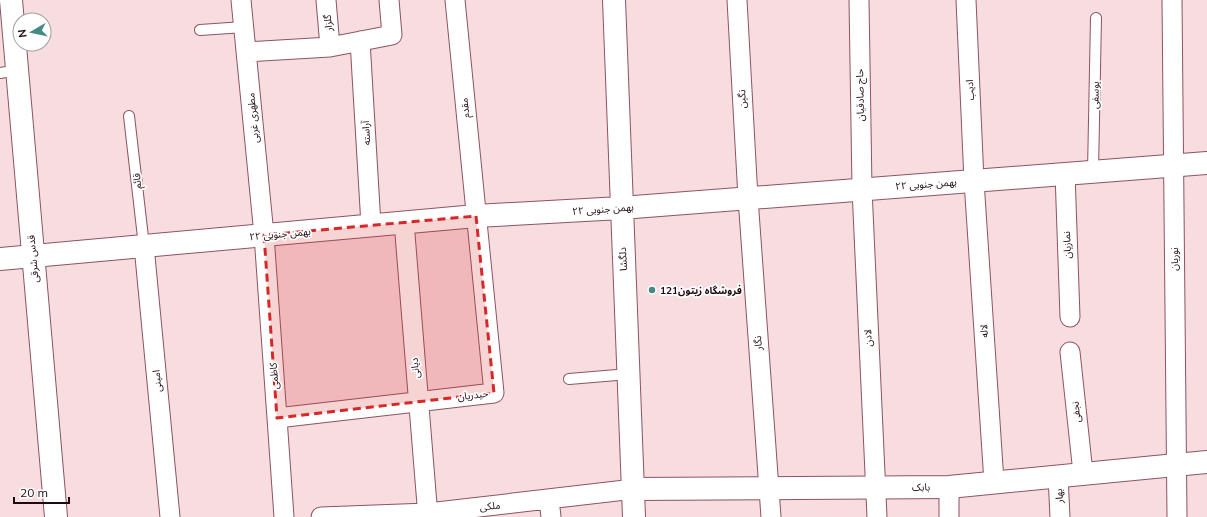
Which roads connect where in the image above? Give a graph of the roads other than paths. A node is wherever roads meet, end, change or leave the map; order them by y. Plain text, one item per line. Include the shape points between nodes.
1 (11, 0) edge
2 (241, 0) edge
3 (326, 0) edge
4 (389, 0) edge
5 (455, 0) edge
6 (614, 0) edge
7 (737, 0) edge
8 (859, 0) edge
9 (966, 0) edge
10 (1172, 0) edge
11 (1096, 18) dead end
12 (244, 27) junction
13 (200, 30) dead end
14 (360, 41) junction
15 (330, 47) junction
16 (246, 52) junction
17 (8, 72) edge
18 (129, 116) dead end
19 (1207, 163) edge
20 (1173, 165) junction
21 (1093, 171) junction
22 (1065, 174) junction
23 (974, 180) junction
24 (862, 189) junction
25 (748, 198) junction
26 (621, 208) junction
27 (476, 216) junction
28 (404, 222) junction
29 (371, 226) junction
30 (264, 235) junction
31 (144, 246) junction
32 (33, 256) junction
33 (0, 259) edge
34 (1070, 317) dead end
35 (1070, 352) dead end
36 (629, 374) junction
37 (569, 379) dead end
38 (418, 402) junction
39 (277, 418) junction
40 (1207, 462) edge
41 (1176, 464) junction
42 (1083, 473) junction
43 (1058, 476) junction
44 (994, 482) junction
45 (875, 487) junction
46 (949, 487) junction
47 (768, 488) junction
48 (634, 489) junction
49 (550, 508) edge
50 (428, 515) edge
51 (56, 517) edge
52 (170, 517) edge
53 (284, 517) edge
54 (321, 517) edge
55 (634, 517) edge
56 (771, 517) edge
57 (877, 517) edge
58 (949, 517) edge
59 (1060, 517) edge
60 (1176, 517) edge

1 - 17 street, قدس شرقی
2 - 12 street, مطهری غربی
3 - 15 street, گلزار
4 - 14 street via 392,35
5 - 27 street, مقدم
6 - 26 street, دلگشا
7 - 25 street, نگین
8 - 24 street, حاج صادقیان
9 - 23 street, ادیب
10 - 20 street, نوریان
11 - 21 lane, یوسفی
12 - 13 lane
12 - 16 street, مطهری غربی
14 - 15 street
14 - 29 street, آراسته
15 - 16 street
16 - 30 street, مطهری غربی
17 - 32 street, قدس شرقی
18 - 31 lane, قائم
19 - 20 street, ۲۲ بهمن جنوبی
20 - 21 street, ۲۲ بهمن جنوبی
20 - 41 street, نوریان
21 - 22 street, ۲۲ بهمن جنوبی
22 - 23 street, ۲۲ بهمن جنوبی
22 - 34 street, نمازیان
23 - 24 street, ۲۲ بهمن جنوبی
23 - 44 street, لاله
24 - 25 street, ۲۲ بهمن جنوبی
24 - 45 street, لادن
25 - 26 street, ۲۲ بهمن جنوبی
25 - 47 street, نگار
26 - 27 street, ۲۲ بهمن جنوبی
26 - 36 street, دلگشا
27 - 28 street, ۲۲ بهمن جنوبی
27 - 38 street, حیدریان via 494,393
28 - 29 street, ۲۲ بهمن جنوبی
28 - 38 street, دیانی
29 - 30 street, ۲۲ بهمن جنوبی
30 - 31 street, ۲۲ بهمن جنوبی
30 - 39 street, کاظمی
31 - 32 street, ۲۲ بهمن جنوبی
31 - 52 street, امینی
32 - 33 street, ۲۲ بهمن جنوبی
32 - 51 street, قدس شرقی
35 - 42 street, نجفی
36 - 37 lane
36 - 48 street, دلگشا
38 - 39 street, حیدریان
38 - 50 street, دیانی
39 - 53 street, کاظمی
40 - 41 street, بابک
41 - 42 street, بابک
41 - 60 street, نوریان
42 - 43 street, بابک
43 - 44 street, بابک
43 - 59 street, بهار
44 - 46 street, بابک
45 - 46 street, بابک
45 - 47 street, بابک
45 - 57 street, لادن
46 - 58 street
47 - 48 street, بابک
47 - 56 street, نگار
48 - 49 street, ملکی
48 - 55 street, دلگشا
49 - 50 street, ملکی
50 - 54 street, ملکی

